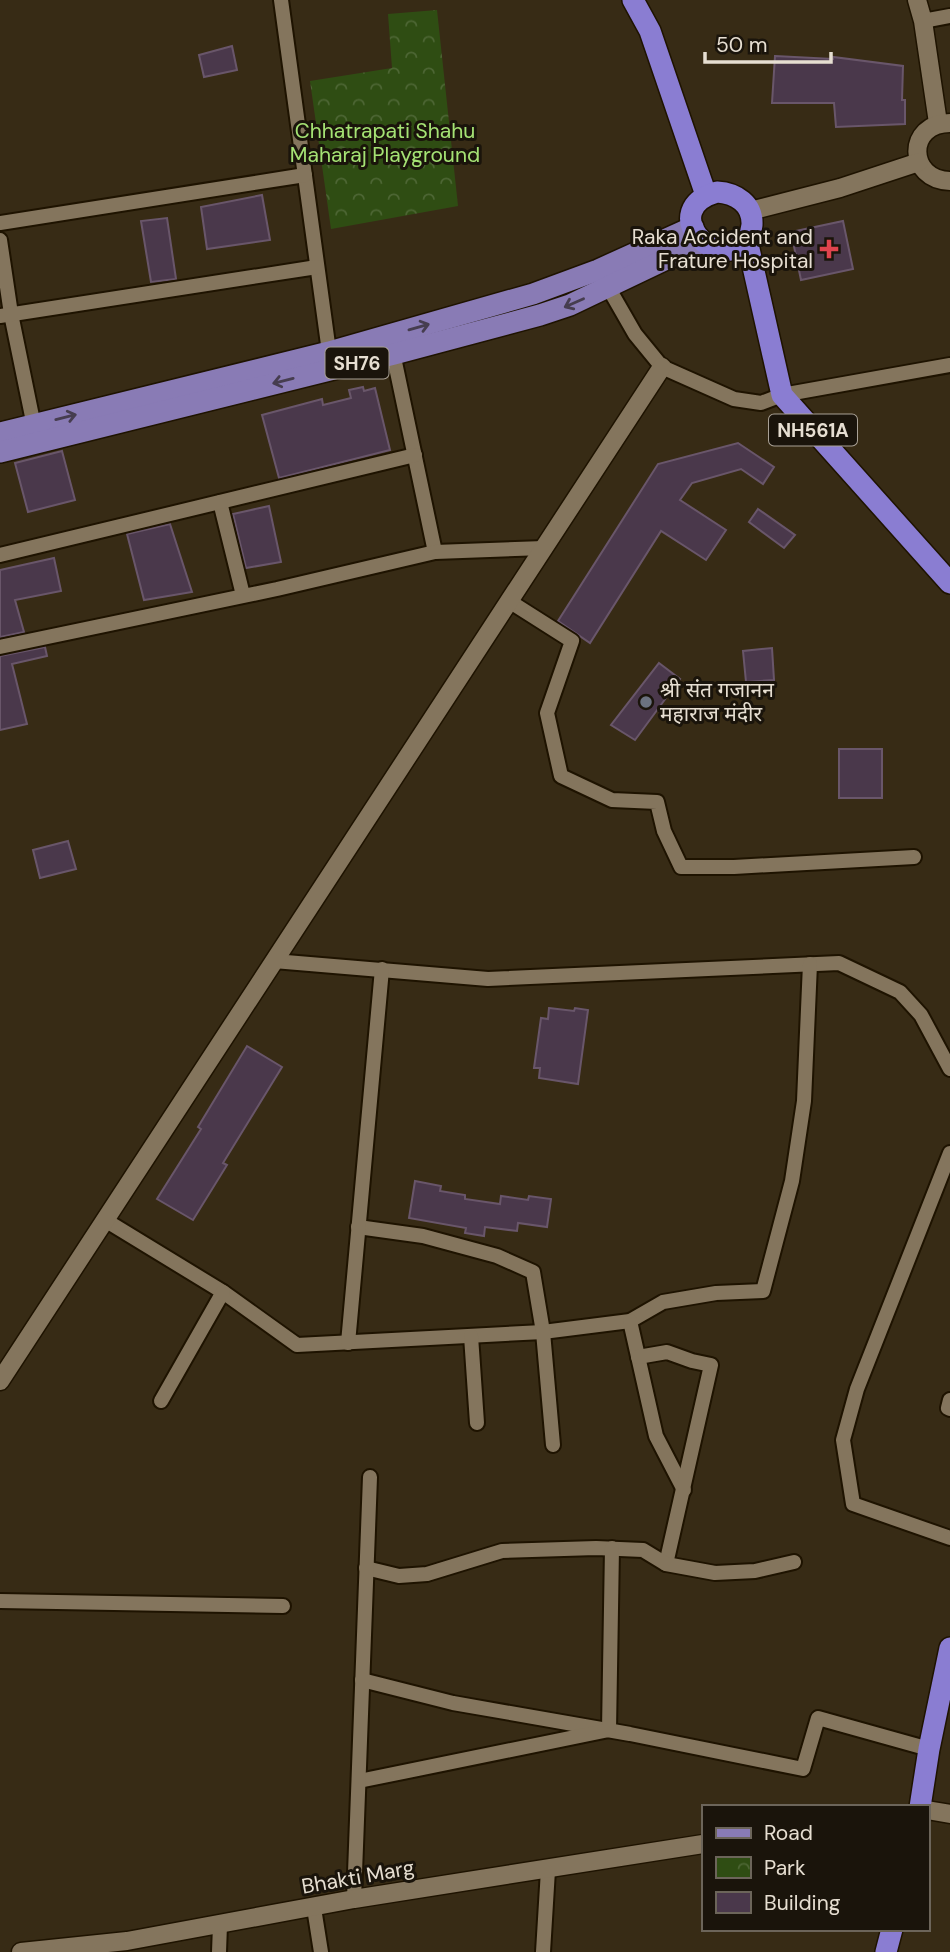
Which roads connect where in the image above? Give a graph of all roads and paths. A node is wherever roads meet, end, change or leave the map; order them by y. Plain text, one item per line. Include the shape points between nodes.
1 (281, 0) edge
2 (633, 0) edge
3 (917, 0) edge
4 (950, 16) edge
5 (923, 21) junction
6 (944, 123) edge
7 (919, 162) junction
8 (304, 175) junction
9 (950, 181) edge
10 (706, 195) junction
11 (750, 211) junction
12 (0, 223) edge
13 (697, 235) junction
14 (0, 240) edge
15 (747, 240) junction
16 (317, 267) junction
17 (603, 278) junction
18 (5, 315) edge
19 (392, 345) junction
20 (331, 360) junction
21 (950, 365) edge
22 (662, 367) junction
23 (782, 395) junction
24 (0, 433) edge
25 (36, 433) junction
26 (0, 452) edge
27 (415, 455) junction
28 (220, 502) junction
29 (544, 548) junction
30 (435, 552) junction
31 (0, 555) edge
32 (950, 583) edge
33 (243, 595) junction
34 (509, 601) junction
35 (0, 647) edge
36 (915, 857) dead end
37 (274, 961) junction
38 (810, 964) junction
39 (382, 969) junction
40 (950, 1069) edge
41 (950, 1153) edge
42 (105, 1220) junction
43 (358, 1227) junction
44 (223, 1292) junction
45 (631, 1321) junction
46 (543, 1332) junction
47 (471, 1336) junction
48 (348, 1343) junction
49 (638, 1357) junction
50 (0, 1381) edge
51 (950, 1400) edge
52 (161, 1401) dead end
53 (950, 1409) edge
54 (477, 1423) dead end
55 (553, 1445) dead end
56 (370, 1477) dead end
57 (684, 1490) junction
58 (950, 1538) edge
59 (612, 1548) junction
60 (794, 1562) dead end
61 (666, 1564) junction
62 (366, 1568) junction
63 (0, 1601) edge
64 (282, 1606) dead end
65 (950, 1648) edge
66 (362, 1680) junction
67 (944, 1704) edge
68 (609, 1730) junction
69 (929, 1749) junction
70 (359, 1781) junction
71 (920, 1805) edge
72 (929, 1810) edge
73 (950, 1814) edge
74 (702, 1844) edge
75 (548, 1870) junction
76 (354, 1899) junction
77 (314, 1908) junction
78 (220, 1925) junction
79 (891, 1931) edge
80 (126, 1946) edge
81 (21, 1952) edge
82 (219, 1952) edge
83 (321, 1952) edge
84 (543, 1952) edge
85 (886, 1952) edge

1 - 8 street
2 - 10 highway via 650,31
3 - 5 street
4 - 5 street
5 - 6 street
6 - 7 street via 930,127 918,143
7 - 9 street via 930,177
7 - 11 street
8 - 12 street
8 - 16 street
10 - 11 highway via 728,192
10 - 13 highway via 690,212
11 - 15 highway, NH561A
13 - 15 highway via 712,248 721,249
13 - 17 main road, SH76
14 - 18 street
15 - 23 highway, NH561A
16 - 18 street
16 - 20 street
17 - 19 main road, SH76 via 533,294
17 - 22 street via 635,334
18 - 25 street
19 - 20 main road, SH76
19 - 27 street
20 - 25 main road, SH76
21 - 23 street
22 - 23 street via 734,399 761,403
22 - 29 street
23 - 32 highway, NH561A
24 - 25 main road, SH76
25 - 26 main road, SH76
27 - 28 street
27 - 30 street
28 - 31 street
28 - 33 street
29 - 30 street
29 - 34 street
30 - 33 street
33 - 35 street
34 - 36 street via 572,641 547,713 561,776 612,800 657,802 681,867
34 - 37 street
37 - 39 street
37 - 42 street
38 - 39 street via 488,979
38 - 40 street via 839,963 900,992 922,1015
38 - 45 street via 804,1101 792,1181 763,1292 663,1301
39 - 43 street
41 - 58 street via 857,1389 843,1440 853,1504
42 - 44 street
42 - 50 street
43 - 46 street via 424,1236 497,1256 533,1272
43 - 48 street
44 - 48 street via 297,1345
44 - 52 street
45 - 46 street
45 - 49 street
46 - 47 street
46 - 55 street
47 - 48 street
47 - 54 street
49 - 57 street via 656,1436
49 - 57 street via 667,1352 711,1365
51 - 53 street
56 - 62 street
57 - 61 street
59 - 61 street via 643,1550
59 - 62 street via 502,1551 427,1574 399,1576
59 - 68 street
60 - 61 street via 755,1571 715,1573
62 - 66 street
63 - 64 street
65 - 67 highway
66 - 68 street via 453,1703
66 - 70 street
67 - 69 highway
68 - 69 street via 803,1769 818,1718
68 - 70 street
69 - 71 highway
70 - 76 street
72 - 73 street
74 - 75 street, Bhakti Marg
75 - 76 street, Bhakti Marg
75 - 84 street
76 - 77 street, Bhakti Marg
77 - 78 street, Bhakti Marg
77 - 83 street
78 - 80 street, Bhakti Marg
78 - 82 street
79 - 85 highway
80 - 81 street, Bhakti Marg

